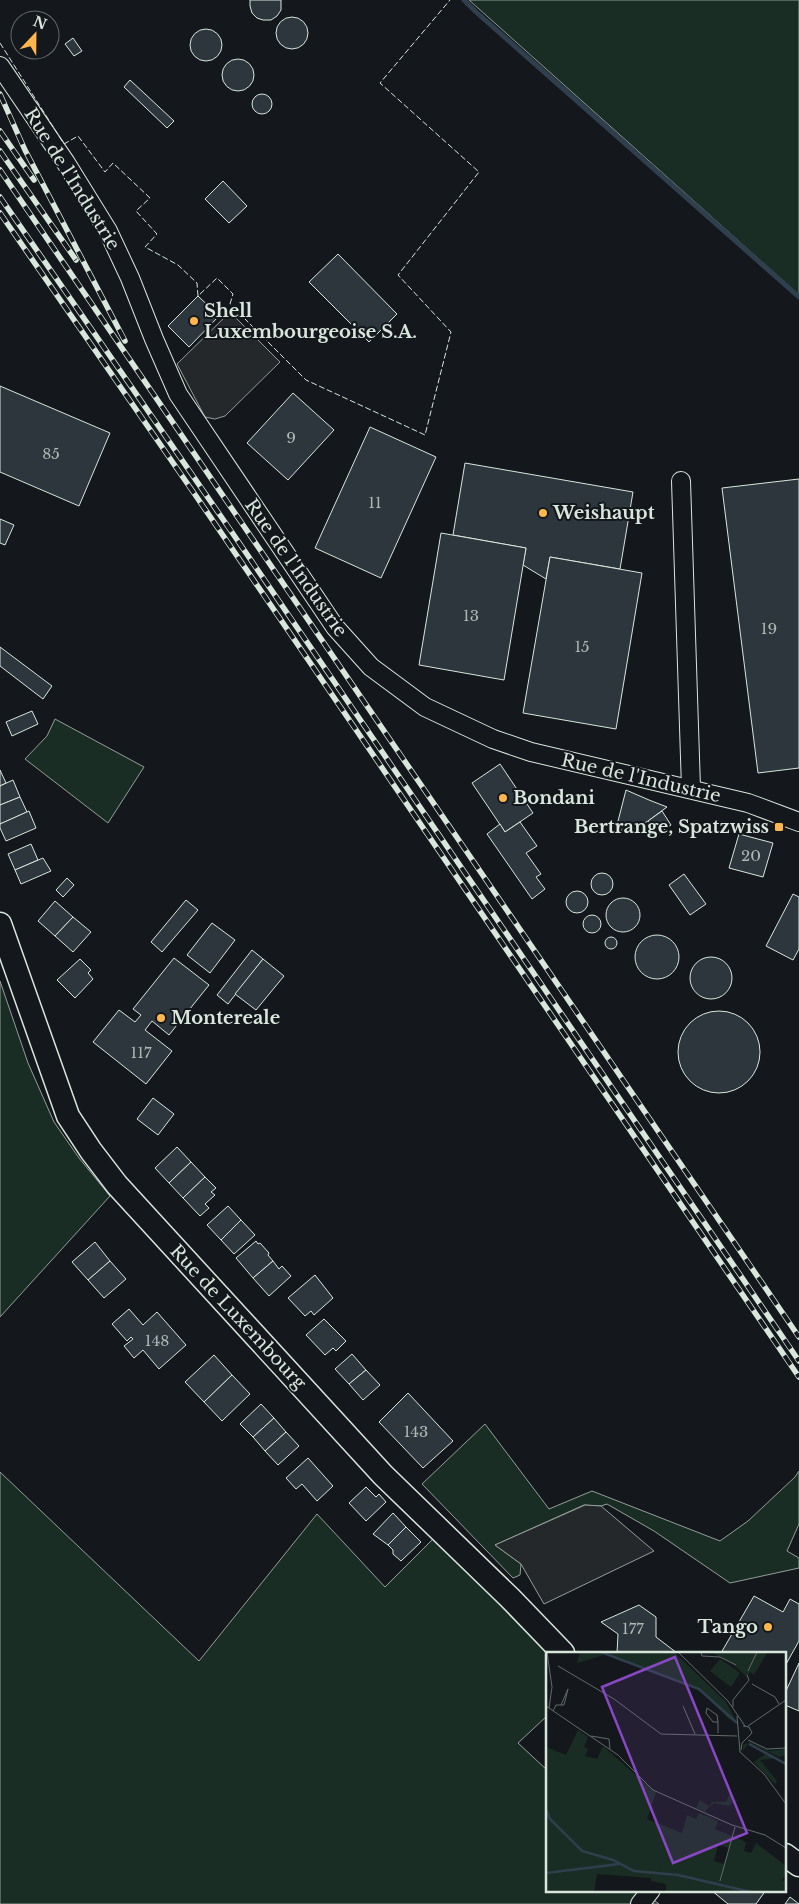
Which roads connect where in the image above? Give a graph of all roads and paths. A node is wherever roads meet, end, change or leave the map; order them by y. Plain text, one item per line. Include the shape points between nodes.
1 (0, 66) edge
2 (681, 481) dead end
3 (691, 788) junction
4 (799, 822) edge
5 (0, 924) edge
6 (562, 1652) edge
7 (786, 1856) edge
8 (799, 1865) edge
9 (649, 1892) edge
10 (640, 1904) edge

1 - 3 street, Rue de l'Industrie via 108,231 178,394 335,627 371,667 425,707 493,739 531,752
2 - 3 street
3 - 4 street, Rue de l'Industrie via 748,803
5 - 6 main road, Rue de Luxembourg via 68,1116 117,1185 383,1475
7 - 8 main road
9 - 10 street

